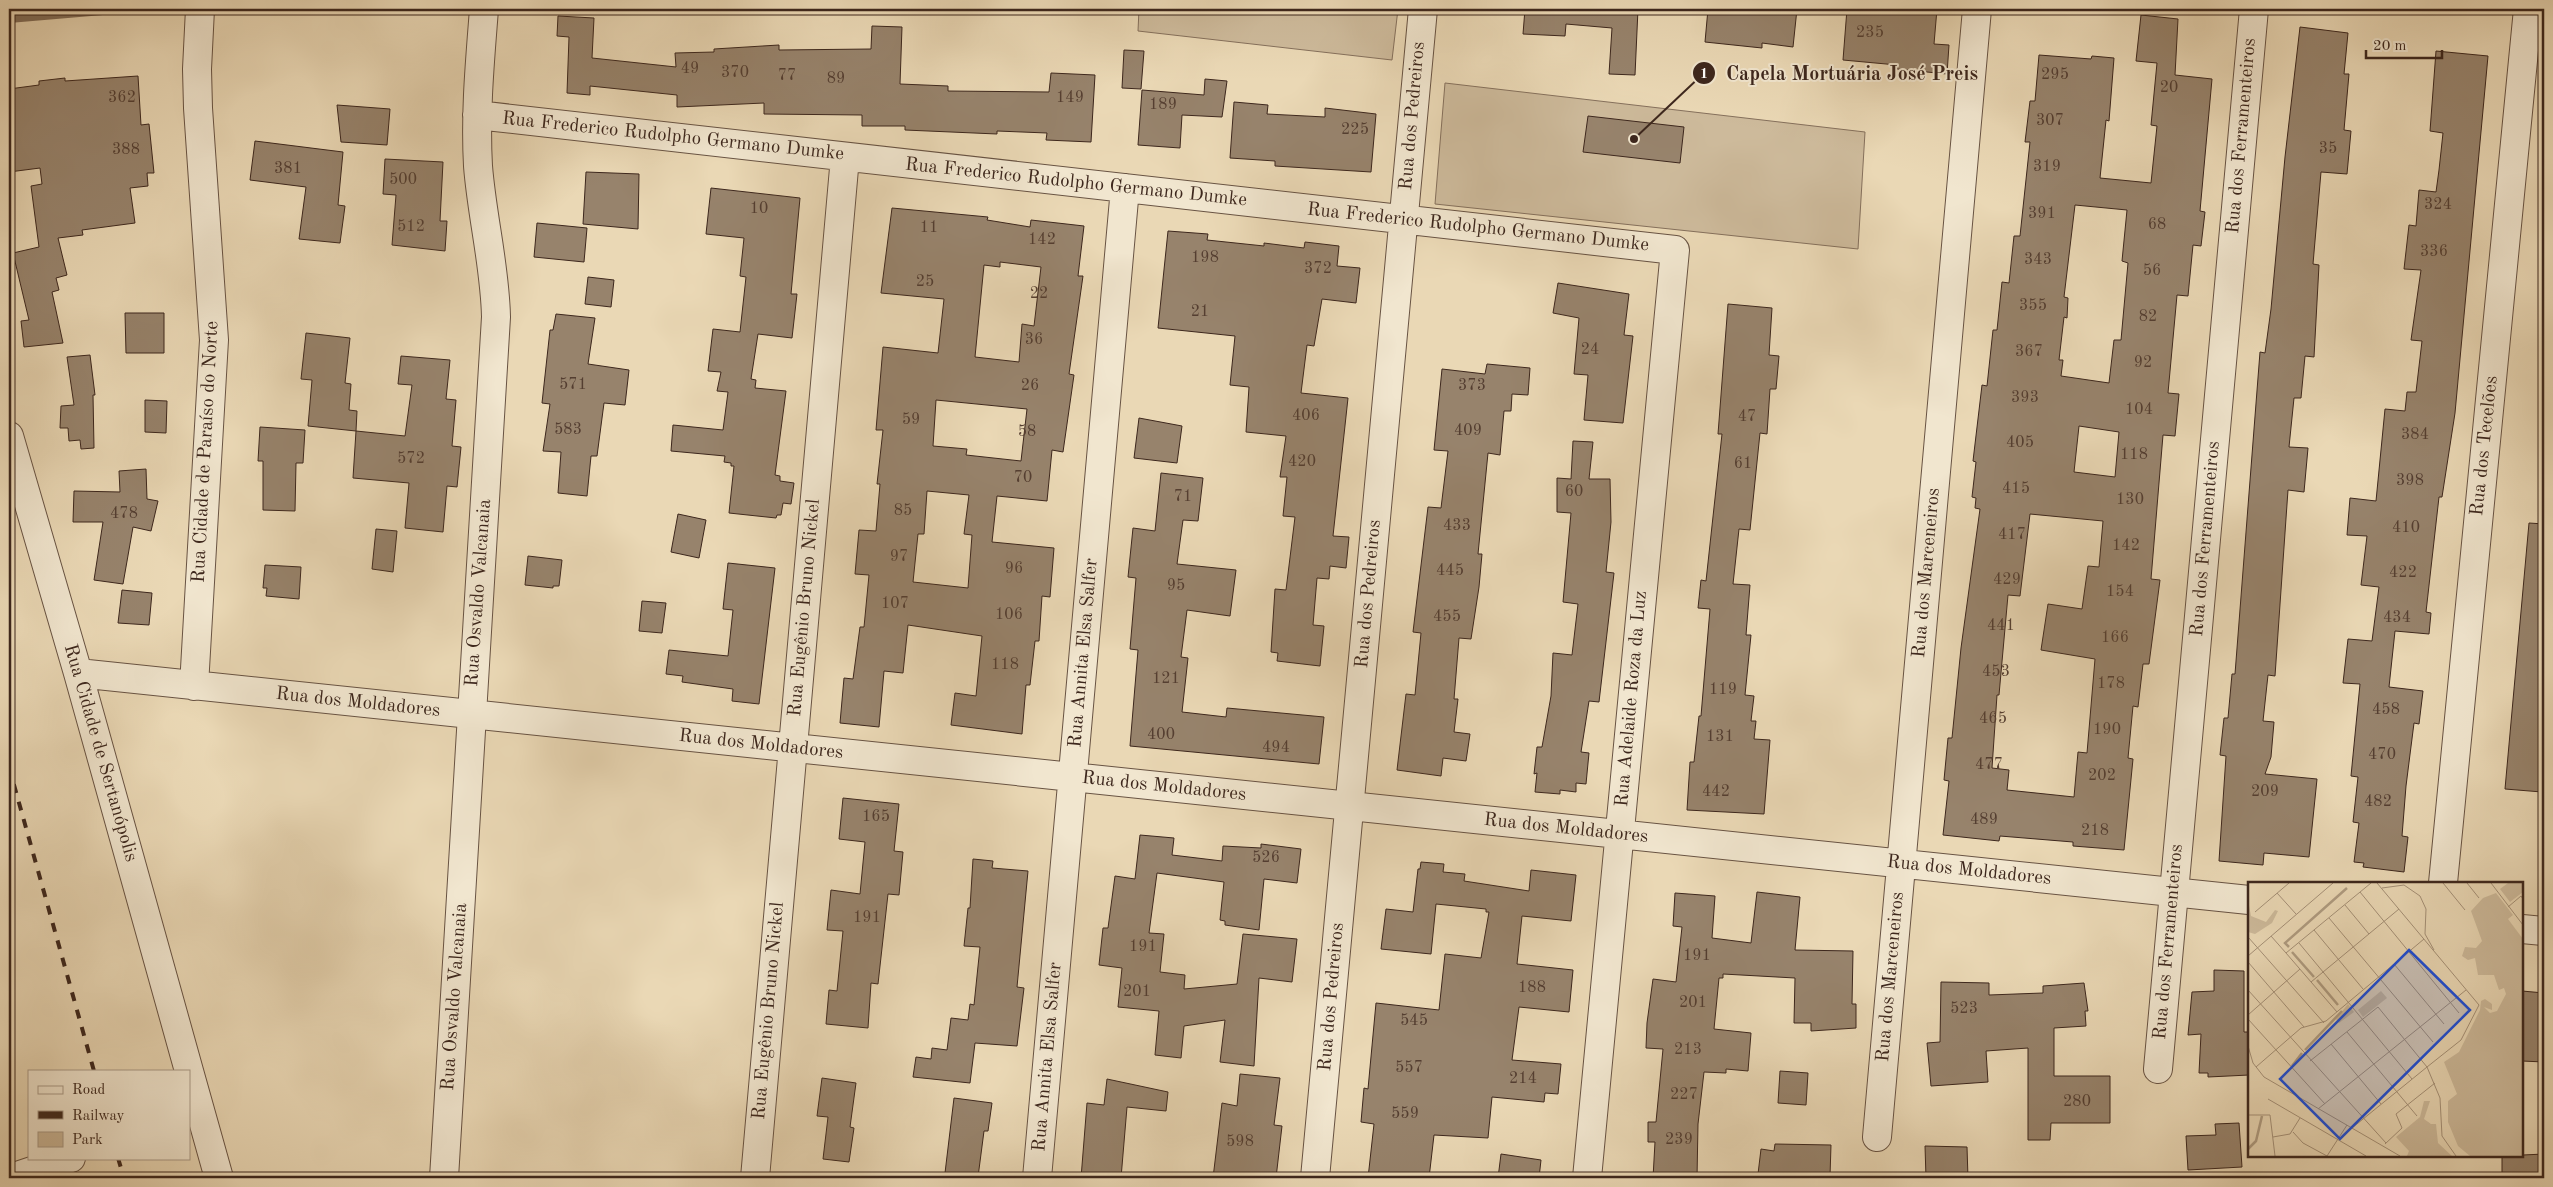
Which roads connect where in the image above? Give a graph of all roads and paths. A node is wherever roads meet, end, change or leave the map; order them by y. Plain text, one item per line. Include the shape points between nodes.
1 (200, 9) edge
2 (484, 9) edge
3 (1423, 9) edge
4 (1977, 9) edge
5 (2254, 9) edge
6 (2529, 9) edge
7 (2544, 10) edge
8 (477, 115) junction
9 (846, 157) junction
10 (1125, 188) junction
11 (1403, 220) junction
12 (1675, 250) joint
13 (9, 436) edge
14 (78, 673) junction
15 (194, 686) junction
16 (472, 714) junction
17 (793, 748) junction
18 (1073, 777) junction
19 (1350, 806) junction
20 (1620, 834) junction
21 (1901, 864) junction
22 (2442, 882) edge
23 (2174, 892) junction
24 (2248, 900) edge
25 (2523, 929) edge
26 (2544, 931) edge
27 (189, 1070) edge
28 (2158, 1070) dead end
29 (190, 1079) edge
30 (195, 1117) edge
31 (1877, 1138) dead end
32 (65, 1160) edge
33 (11, 1178) edge
34 (219, 1178) edge
35 (444, 1178) edge
36 (754, 1178) edge
37 (1037, 1178) edge
38 (1315, 1178) edge
39 (1587, 1178) edge

1 - 15 street, Rua Cidade de Paraíso do Norte via 198,108 214,340
2 - 8 street, Rua Osvaldo Valcanaia
3 - 11 street, Rua dos Pedreiros
4 - 21 street, Rua dos Marceneiros
5 - 23 street, Rua dos Ferramenteiros
6 - 7 street
6 - 22 street, Rua dos Tecelões
8 - 9 street, Rua Frederico Rudolpho Germano Dumke
8 - 16 street, Rua Osvaldo Valcanaia via 478,165 494,263 496,318
9 - 10 street, Rua Frederico Rudolpho Germano Dumke
9 - 17 street, Rua Eugênio Bruno Nickel
10 - 11 street, Rua Frederico Rudolpho Germano Dumke
10 - 18 street, Rua Annita Elsa Salfer
11 - 12 street, Rua Frederico Rudolpho Germano Dumke
11 - 19 street, Rua dos Pedreiros
12 - 20 street, Rua Adelaide Roza da Luz
13 - 14 street, Rua Cidade de Sertanópolis
14 - 15 street, Rua dos Moldadores
14 - 27 street, Rua Cidade de Sertanópolis
15 - 16 street, Rua dos Moldadores
16 - 17 street, Rua dos Moldadores
16 - 35 street, Rua Osvaldo Valcanaia
17 - 18 street, Rua dos Moldadores
17 - 36 street, Rua Eugênio Bruno Nickel
18 - 19 street, Rua dos Moldadores
18 - 37 street, Rua Annita Elsa Salfer
19 - 20 street, Rua dos Moldadores
19 - 38 street, Rua dos Pedreiros
20 - 21 street, Rua dos Moldadores
20 - 39 street, Rua Adelaide Roza da Luz
21 - 23 street, Rua dos Moldadores
21 - 31 street, Rua dos Marceneiros
23 - 24 street, Rua dos Moldadores
23 - 28 street, Rua dos Ferramenteiros
25 - 26 street
29 - 30 street, Rua Cidade de Sertanópolis
30 - 34 street, Rua Cidade de Sertanópolis
32 - 33 street

